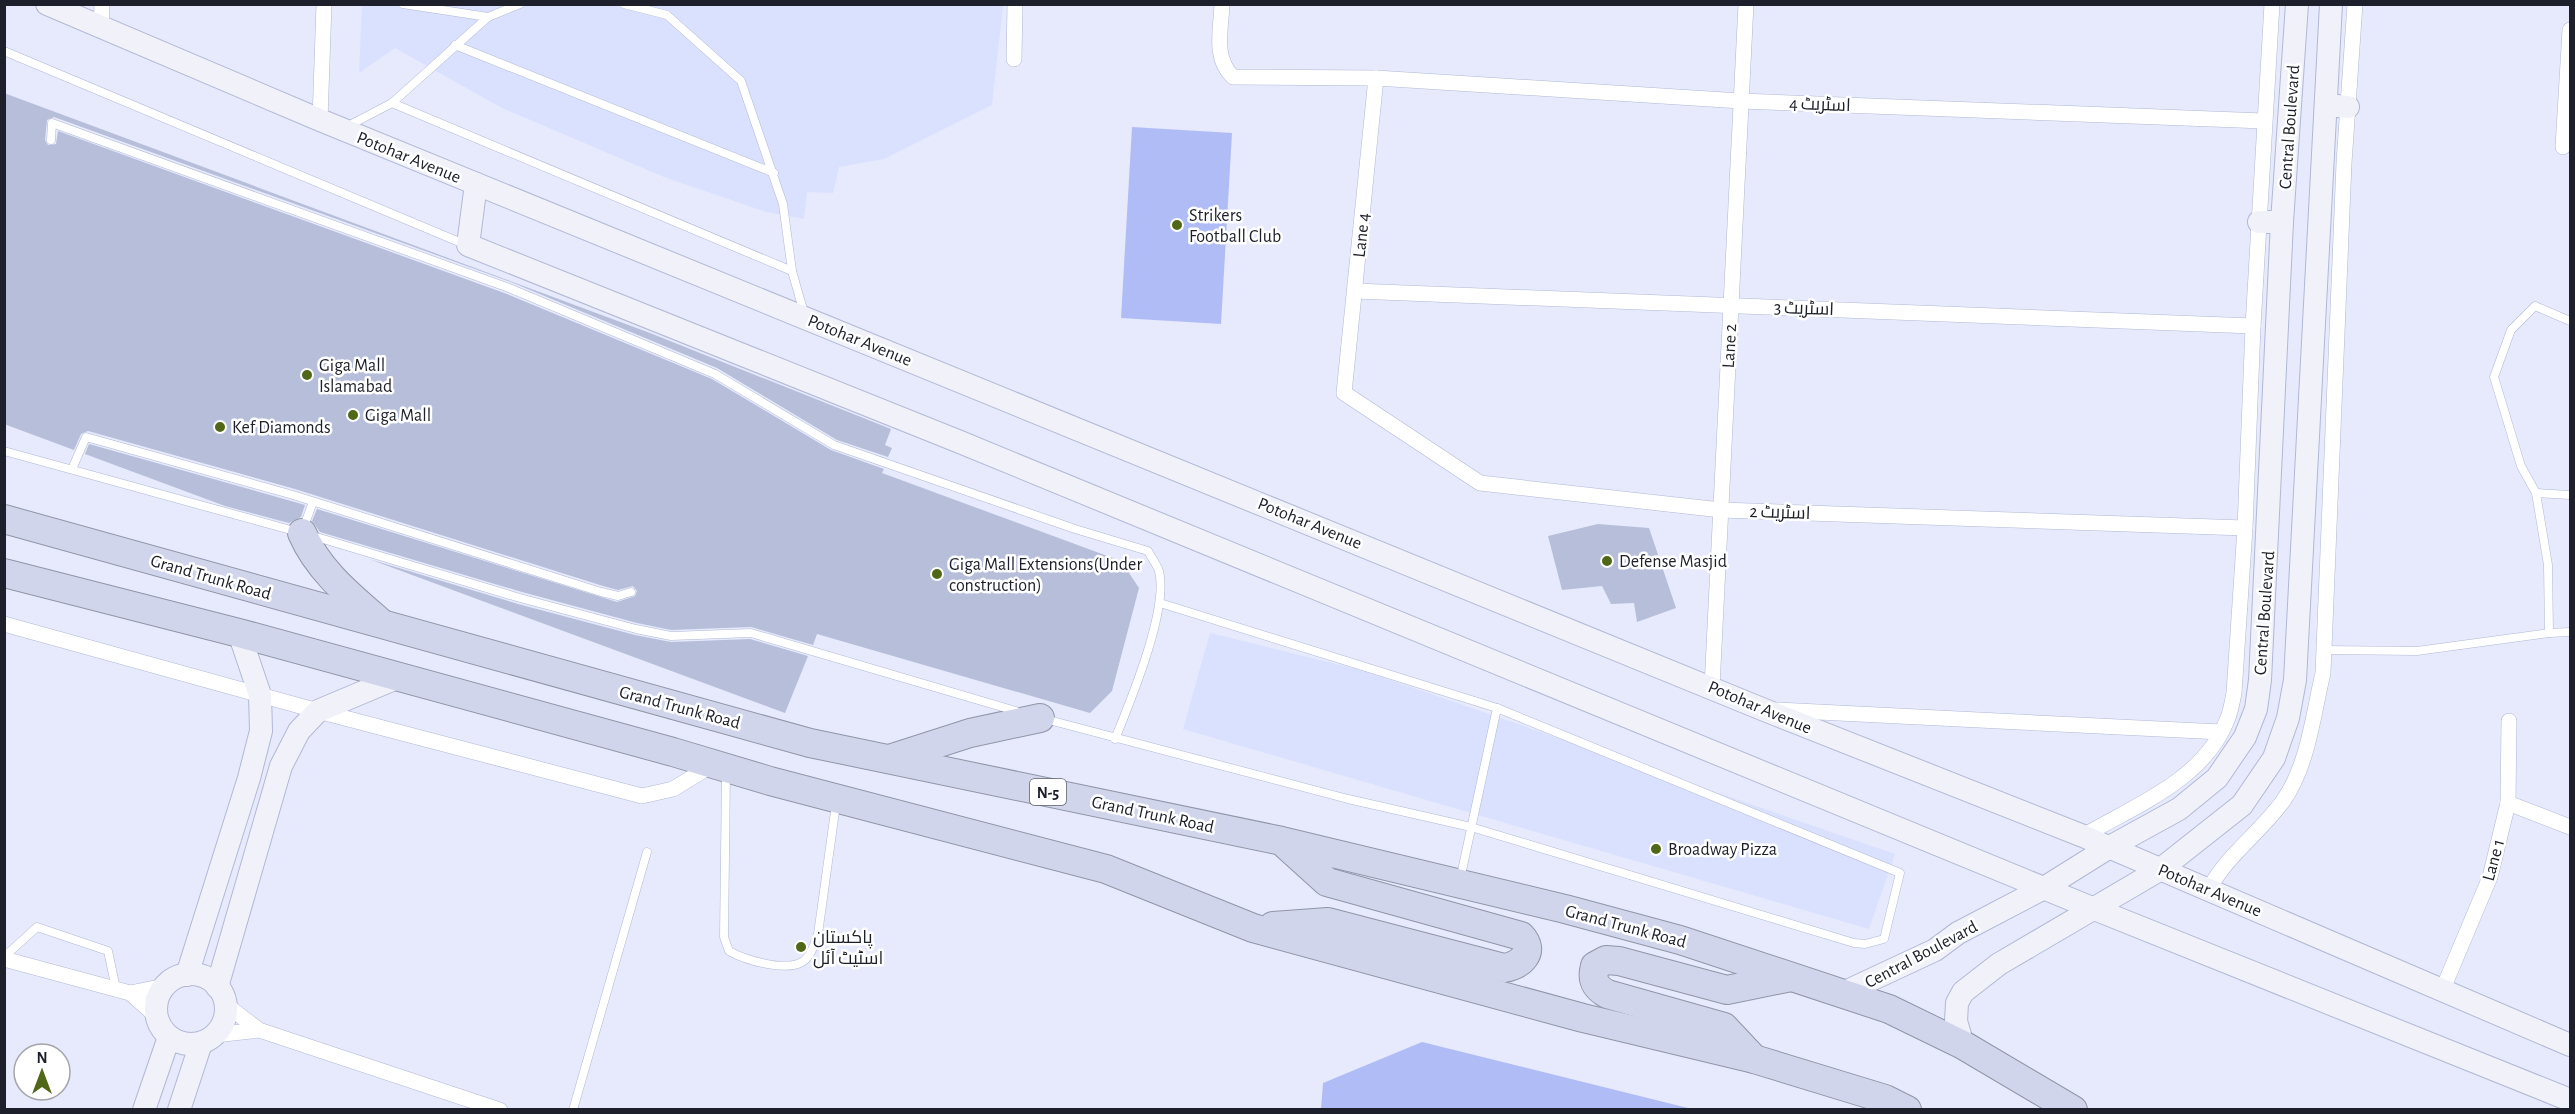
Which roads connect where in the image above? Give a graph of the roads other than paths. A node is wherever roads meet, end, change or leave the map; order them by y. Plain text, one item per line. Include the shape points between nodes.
1 (47, 4) edge
2 (102, 4) edge
3 (324, 4) edge
4 (403, 4) edge
5 (520, 4) edge
6 (624, 4) edge
7 (1015, 4) edge
8 (1222, 4) edge
9 (1746, 4) edge
10 (2272, 4) edge
11 (2297, 4) edge
12 (2331, 4) edge
13 (2355, 4) edge
14 (488, 17) junction
15 (101, 27) junction
16 (2571, 30) edge
17 (455, 45) junction
18 (4, 51) edge
19 (1014, 59) dead end
20 (1376, 78) junction
21 (1741, 101) junction
22 (392, 103) junction
23 (2337, 106) junction
24 (320, 120) junction
25 (2264, 121) junction
26 (342, 129) junction
27 (51, 140) dead end
28 (2563, 147) dead end
29 (774, 173) junction
30 (476, 184) junction
31 (2259, 222) junction
32 (2282, 222) junction
33 (468, 245) junction
34 (792, 271) junction
35 (1355, 291) junction
36 (1731, 306) junction
37 (806, 318) junction
38 (2571, 321) edge
39 (2253, 326) junction
40 (1344, 393) joint
41 (4, 451) edge
42 (72, 469) junction
43 (2536, 493) junction
44 (2571, 495) edge
45 (313, 502) junction
46 (1721, 510) junction
47 (4, 519) edge
48 (2245, 528) junction
49 (302, 533) junction
50 (4, 573) edge
51 (631, 592) dead end
52 (1160, 603) junction
53 (4, 624) edge
54 (384, 626) junction
55 (2571, 632) edge
56 (239, 633) junction
57 (2549, 633) junction
58 (2323, 650) junction
59 (399, 677) junction
60 (1712, 687) junction
61 (260, 694) junction
62 (1497, 708) junction
63 (1762, 709) junction
64 (318, 711) junction
65 (1040, 718) junction
66 (2509, 721) dead end
67 (2221, 732) junction
68 (1115, 739) junction
69 (887, 759) junction
70 (720, 766) junction
71 (837, 798) junction
72 (2508, 803) junction
73 (1471, 827) junction
74 (2571, 827) edge
75 (2082, 836) junction
76 (1282, 841) junction
77 (2108, 848) junction
78 (647, 852) dead end
79 (2161, 869) junction
80 (1459, 885) junction
81 (2044, 888) junction
82 (2209, 889) junction
83 (2092, 908) junction
84 (1253, 928) junction
85 (4, 958) edge
86 (187, 975) junction
87 (1793, 977) junction
88 (165, 986) junction
89 (2442, 991) junction
90 (123, 992) junction
91 (1844, 993) junction
92 (221, 995) junction
93 (156, 1016) junction
94 (260, 1030) junction
95 (169, 1037) junction
96 (208, 1039) junction
97 (1963, 1045) junction
98 (2571, 1045) edge
99 (1754, 1059) junction
100 (2571, 1100) edge
101 (144, 1110) edge
102 (179, 1110) edge
103 (500, 1110) edge
104 (573, 1110) edge
105 (1907, 1110) edge
106 (2073, 1110) edge

1 - 15 street, Potohar Avenue
2 - 15 street
3 - 24 street
4 - 14 lane
5 - 14 lane
6 - 29 lane via 667,15 741,81
7 - 19 street
8 - 20 street, اسٹریٹ 4 via 1219,55 1233,77
9 - 21 street, Lane 2
10 - 25 street
11 - 32 street, Central Boulevard
12 - 23 street, Central Boulevard
13 - 23 street
14 - 17 lane
15 - 24 street, Potohar Avenue
16 - 28 street
17 - 22 lane
17 - 29 lane
18 - 33 lane
20 - 21 street, اسٹریٹ 4
20 - 35 street, Lane 4
21 - 25 street, اسٹریٹ 4
21 - 36 street, Lane 2
22 - 26 lane
22 - 34 lane
23 - 58 street
23 - 79 street, Central Boulevard via 2295,680 2288,718 2274,758 2242,805
24 - 26 street, Potohar Avenue
25 - 31 street
26 - 30 street, Potohar Avenue
27 - 52 lane via 52,123 509,288 715,374 834,444 1148,551 1159,571
29 - 34 lane via 783,204
30 - 33 street
30 - 37 street, Potohar Avenue
31 - 32 street
31 - 39 street
32 - 77 street, Central Boulevard via 2256,709 2245,737 2217,778 2179,809
33 - 81 street via 960,442
34 - 37 lane
35 - 36 street, اسٹریٹ 3
35 - 40 street, Lane 4
36 - 39 street, اسٹریٹ 3
36 - 46 street, Lane 2
37 - 60 street, Potohar Avenue
38 - 43 lane via 2535,306 2511,330 2494,377 2521,466
39 - 48 street
40 - 46 street, اسٹریٹ 2 via 1480,483
41 - 42 lane
42 - 45 lane via 86,437
42 - 49 lane
43 - 44 lane
43 - 57 lane via 2548,566
45 - 49 lane
45 - 51 lane via 601,592 618,596
46 - 48 street, اسٹریٹ 2
46 - 60 street, Lane 2
47 - 54 highway, Grand Trunk Road / N-5
48 - 67 street via 2234,693
49 - 54 highway via 309,548 344,591
49 - 65 lane via 636,629 671,636 751,633
50 - 56 highway
52 - 62 lane
52 - 68 lane via 1138,680
53 - 61 street
54 - 69 highway, Grand Trunk Road / N-5 via 810,743
55 - 57 lane
56 - 59 highway
56 - 61 street
57 - 58 lane via 2417,651
58 - 82 street via 2323,673 2295,780 2273,814 2221,867
59 - 64 street
59 - 70 highway
60 - 63 street, Potohar Avenue
61 - 64 street
61 - 86 street via 261,731 252,769
62 - 73 lane
62 - 73 lane via 1900,873 1884,939 1854,943
63 - 67 street
63 - 75 street, Potohar Avenue
64 - 70 street via 642,796 673,789
64 - 92 street via 299,731 282,766
65 - 68 lane
65 - 69 highway via 970,733
66 - 72 street, Lane 1
67 - 75 street via 2207,754 2182,778
68 - 73 lane
69 - 76 highway, Grand Trunk Road / N-5
70 - 71 highway
70 - 71 lane via 724,937 729,951 756,963 795,965 804,962 813,948
71 - 84 highway via 1106,869
72 - 74 street
72 - 89 street, Lane 1 via 2490,877
73 - 80 lane
75 - 77 street, Potohar Avenue
76 - 80 highway, Grand Trunk Road / N-5
76 - 84 highway via 1327,882 1521,936 1528,950 1524,960 1504,968 1328,922
77 - 79 street, Potohar Avenue
77 - 81 street, Central Boulevard
78 - 104 lane
79 - 82 street, Potohar Avenue
79 - 83 street, Central Boulevard
80 - 87 highway, Grand Trunk Road / N-5 via 1680,940
81 - 83 street
81 - 91 street, Central Boulevard via 1958,933 1935,950
82 - 89 street, Potohar Avenue
83 - 97 street, Central Boulevard via 1999,964 1963,992 1956,1021
83 - 100 street
84 - 99 highway via 1583,1018
85 - 90 street
85 - 90 lane via 37,927 108,951
86 - 88 street
86 - 92 street via 209,979
87 - 91 highway, Grand Trunk Road / N-5
87 - 99 highway via 1727,990 1619,961 1606,960 1595,966 1592,976 1597,988 1607,994 1724,1027
88 - 90 street
88 - 93 street via 156,1004
89 - 98 street, Potohar Avenue
90 - 93 street
91 - 97 highway, Grand Trunk Road / N-5 via 1889,1009
92 - 94 street
92 - 96 street via 223,1022
93 - 95 street
94 - 96 street
94 - 103 street
95 - 96 street via 189,1044
95 - 101 street
96 - 102 street
97 - 106 highway, Grand Trunk Road / N-5
99 - 105 highway via 1885,1099

